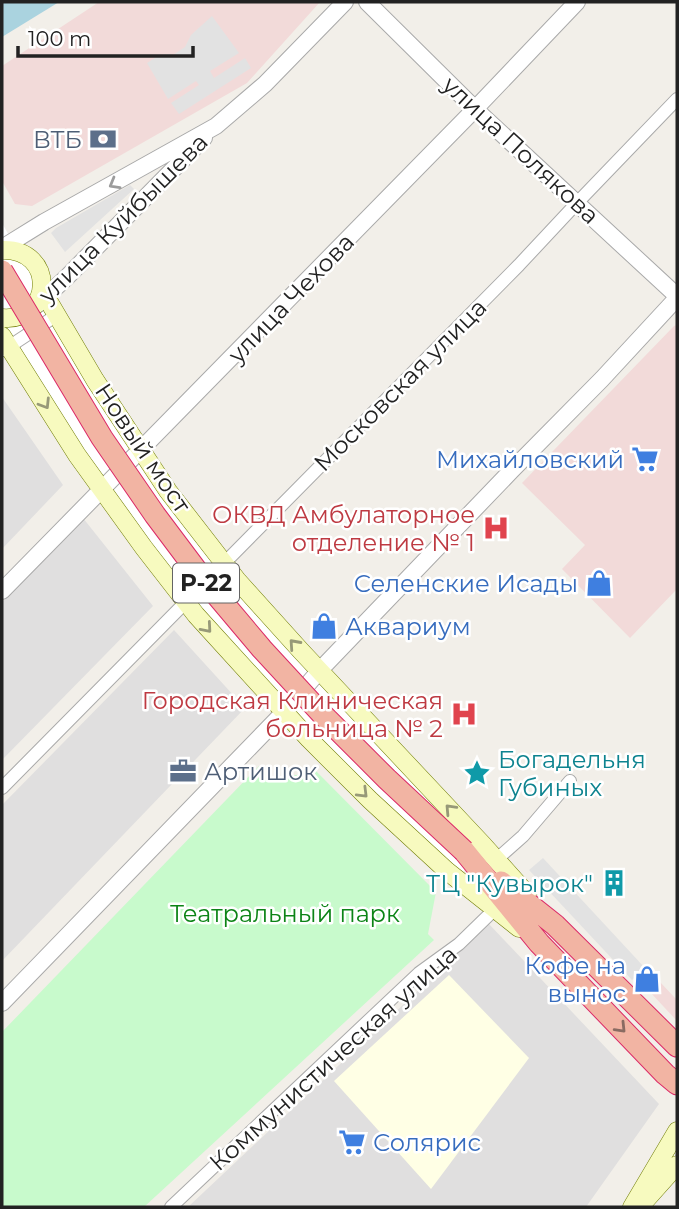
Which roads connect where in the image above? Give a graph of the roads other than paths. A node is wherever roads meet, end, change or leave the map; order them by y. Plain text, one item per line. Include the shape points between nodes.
1 (345, 2) edge
2 (367, 2) edge
3 (577, 2) edge
4 (677, 99) edge
5 (475, 109) junction
6 (216, 126) junction
7 (576, 204) junction
8 (2, 249) edge
9 (2, 271) edge
10 (44, 294) junction
11 (677, 297) edge
12 (57, 315) junction
13 (2, 317) edge
14 (4, 345) edge
15 (142, 450) junction
16 (102, 490) junction
17 (224, 563) junction
18 (2, 591) edge
19 (185, 601) junction
20 (320, 670) junction
21 (284, 712) junction
22 (570, 781) dead end
23 (2, 788) edge
24 (464, 851) junction
25 (496, 860) junction
26 (495, 909) junction
27 (555, 925) junction
28 (539, 943) junction
29 (2, 1003) edge
30 (677, 1046) edge
31 (677, 1084) edge
32 (677, 1131) edge
33 (677, 1165) edge
34 (171, 1207) edge
35 (632, 1207) edge
36 (639, 1207) edge

1 - 6 street via 265,84
2 - 5 street, улица Полякова
3 - 5 street, улица Чехова
4 - 7 street, Московская улица
5 - 7 street, улица Полякова
5 - 15 street, улица Чехова
6 -> 8 street
6 - 10 street, улица Куйбышева
7 - 11 street, улица Полякова
7 - 17 street, Московская улица
8 - 10 main road via 32,260 39,269
9 - 24 highway, Новый мост / Р-22, bridge via 102,438 203,579 321,713
10 - 12 main road
10 - 13 main road via 31,310 17,317
11 - 20 street
12 - 14 street
12 - 15 main road
14 -> 16 main road
15 - 16 street, улица Чехова
15 - 17 main road
16 - 18 street, улица Чехова
16 - 19 main road
17 - 19 street, Московская улица
20 -> 17 main road
19 -> 21 main road
19 - 23 street, Московская улица
20 - 21 street
25 -> 20 main road
21 -> 26 main road via 447,872
21 - 29 street
22 - 25 street
24 - 27 highway
24 - 28 highway
25 - 27 main road
26 - 28 main road
26 - 34 street, Коммунистическая улица via 459,944 419,973
27 - 30 highway
28 -> 31 highway
32 - 35 main road
33 - 36 main road

